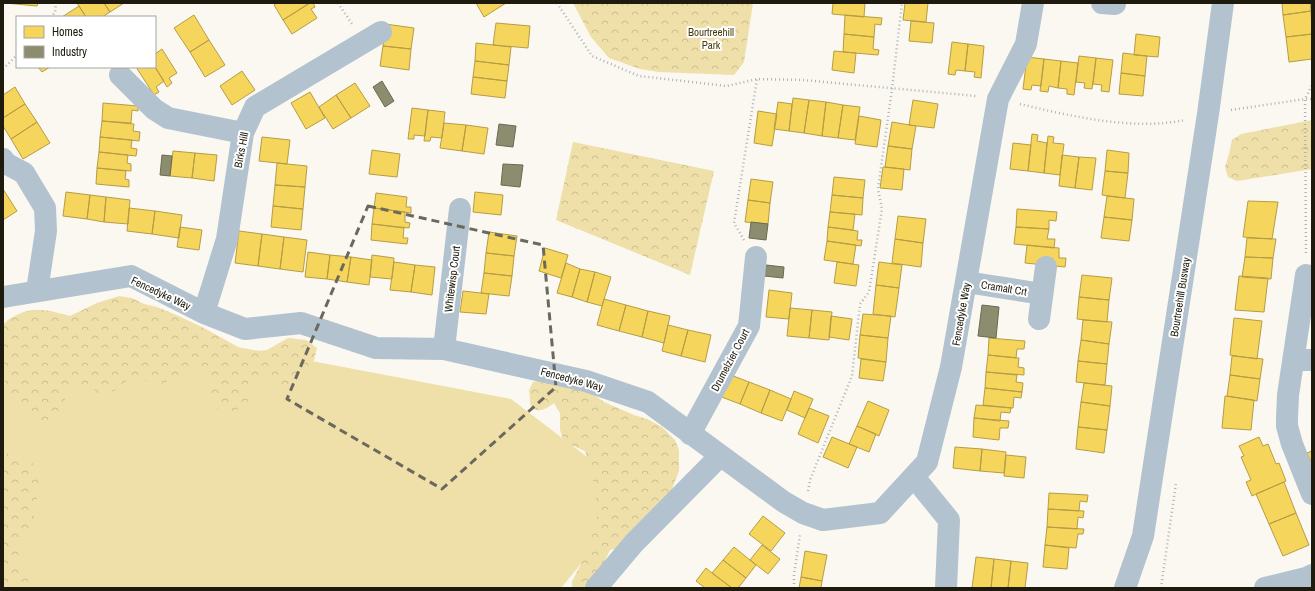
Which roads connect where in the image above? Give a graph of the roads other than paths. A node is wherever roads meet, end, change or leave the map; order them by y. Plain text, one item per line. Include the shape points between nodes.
1 (1033, 3) edge
2 (1223, 3) edge
3 (381, 32) dead end
4 (120, 75) dead end
5 (243, 133) junction
6 (11, 165) edge
7 (460, 209) dead end
8 (756, 257) road end
9 (1046, 267) dead end
10 (1309, 276) edge
11 (966, 282) junction
12 (37, 291) junction
13 (1042, 294) junction
14 (3, 296) edge
15 (204, 313) junction
16 (1038, 319) dead end
17 (444, 349) junction
18 (1303, 359) edge
19 (690, 434) junction
20 (720, 456) junction
21 (914, 476) junction
22 (1312, 494) edge
23 (1312, 575) edge
24 (596, 588) edge
25 (946, 588) edge
26 (1125, 588) edge
27 (1265, 588) edge

1 - 11 street, Fencedyke Way via 1026,44 998,98
2 - 26 street, Bourtreehill Busway via 1143,536
3 - 5 street, Birks Hill via 255,107
4 - 5 street via 168,118
5 - 15 street, Birks Hill via 227,240
6 - 12 street via 45,208 46,231
7 - 17 street, Whitewisp Court
8 - 19 street, Drumelzier Court via 749,326
9 - 13 street
10 - 18 street
11 - 13 street, Cramalt Crt
11 - 21 street, Fencedyke Way via 951,367 927,462
12 - 14 street, Fencedyke Way
12 - 15 street, Fencedyke Way via 131,276
13 - 16 street
15 - 17 street, Fencedyke Way via 245,329 301,323 376,348
17 - 19 street, Fencedyke Way via 586,381 614,390 648,402
18 - 22 street via 1288,395 1287,426
19 - 20 street, Fencedyke Way
20 - 21 street, Fencedyke Way via 784,502 823,520 880,513
20 - 24 street via 634,543
21 - 25 street via 949,520
23 - 27 street

